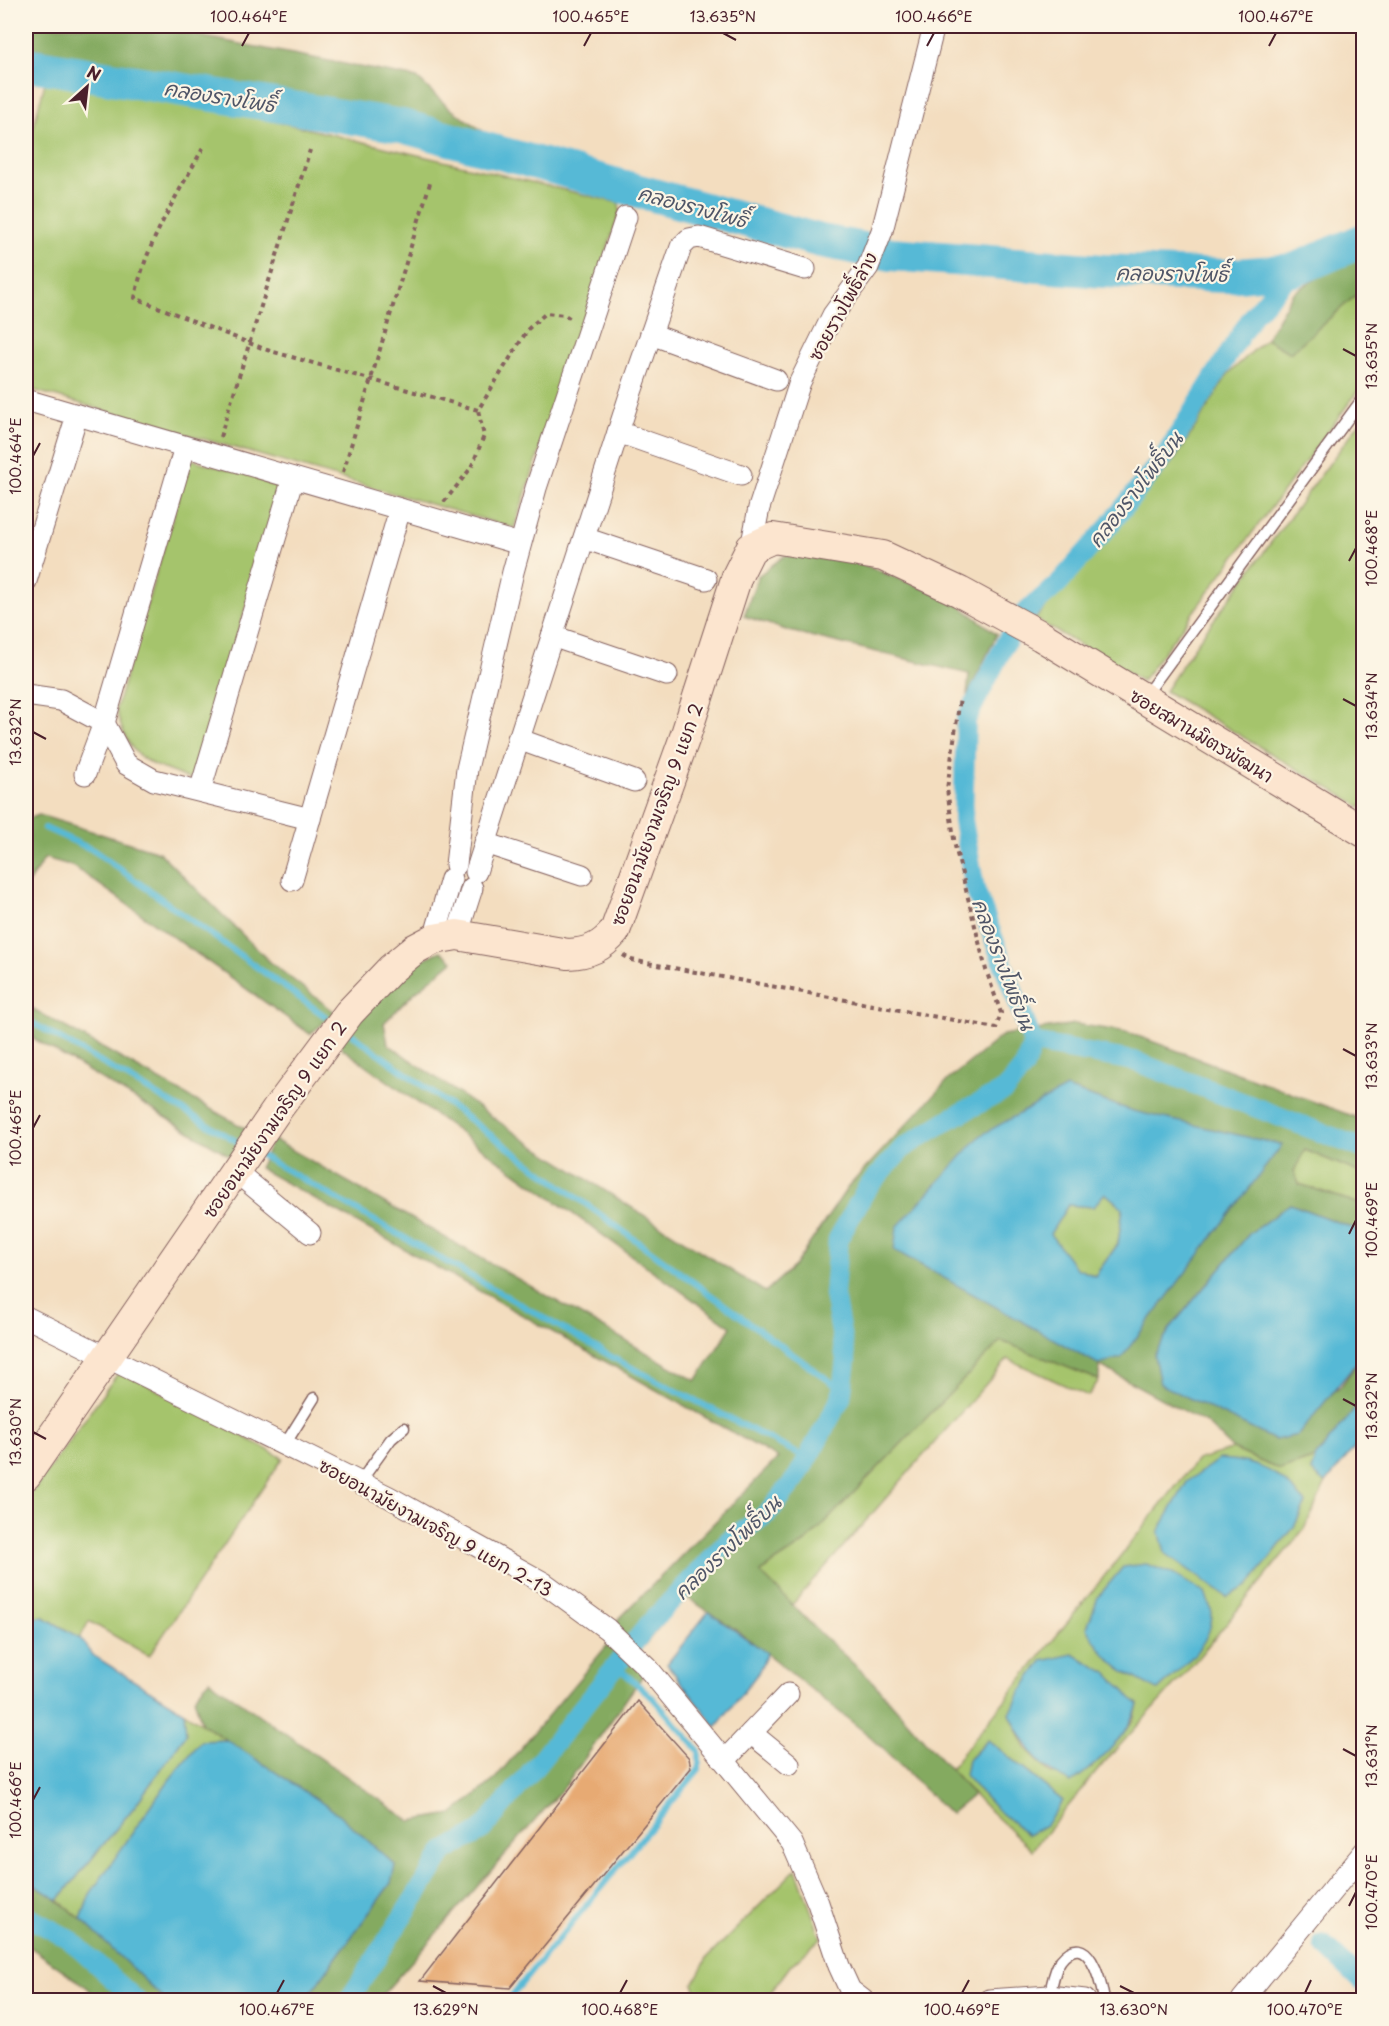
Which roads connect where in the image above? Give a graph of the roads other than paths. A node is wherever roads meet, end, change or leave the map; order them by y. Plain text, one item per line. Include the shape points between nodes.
1 (934, 26) edge
2 (626, 217) dead end
3 (805, 269) dead end
4 (651, 334) junction
5 (776, 380) dead end
6 (1363, 398) edge
7 (26, 400) edge
8 (77, 415) junction
9 (618, 432) junction
10 (185, 447) junction
11 (741, 474) dead end
12 (293, 478) junction
13 (400, 509) junction
14 (584, 538) junction
15 (520, 544) junction
16 (751, 548) junction
17 (706, 579) dead end
18 (26, 581) edge
19 (552, 636) junction
20 (667, 675) dead end
21 (26, 695) edge
22 (1143, 699) junction
23 (104, 723) junction
24 (518, 739) junction
25 (85, 774) dead end
26 (634, 780) dead end
27 (200, 791) junction
28 (310, 819) junction
29 (1364, 832) edge
30 (455, 865) junction
31 (479, 866) junction
32 (582, 875) dead end
33 (292, 880) dead end
34 (445, 937) junction
35 (247, 1153) junction
36 (310, 1233) dead end
37 (26, 1317) edge
38 (109, 1357) junction
39 (314, 1398) dead end
40 (404, 1428) dead end
41 (284, 1446) junction
42 (26, 1475) edge
43 (360, 1482) junction
44 (788, 1695) dead end
45 (751, 1733) junction
46 (725, 1760) junction
47 (789, 1764) dead end
48 (1364, 1852) edge
49 (1049, 1996) junction
50 (863, 2001) edge
51 (989, 2001) edge
52 (1085, 2001) edge
53 (1104, 2001) edge
54 (1242, 2001) edge

1 - 16 street, ซอยรางโพธิ์ล่าง via 882,231 868,267 833,315 800,382 759,508
2 - 15 street
3 - 4 street via 699,237 689,239 681,247
4 - 5 street
4 - 9 street
6 - 22 lane
7 - 8 street
8 - 10 street
8 - 18 street
9 - 11 street
9 - 14 street
10 - 12 street
10 - 23 street
12 - 13 street
12 - 27 street
13 - 15 street
13 - 28 street
14 - 17 street
14 - 19 street
15 - 30 street via 467,769
16 - 22 street, ซอยสมานมิตรพัฒนา via 773,538 883,556 1041,636
16 - 34 street, ซอยอนามัยงามเจริญ 9 แยก 2 via 736,576 686,734 615,931 605,943 586,953 568,954
19 - 20 street
19 - 24 street
21 - 23 street via 61,700
22 - 29 street, ซอยสมานมิตรพัฒนา
23 - 25 street
23 - 27 street via 126,764 154,780
24 - 26 street
24 - 31 street
27 - 28 street
28 - 33 street
30 - 31 street
30 - 34 street
31 - 32 street
31 - 34 street
34 - 35 street, ซอยอนามัยงามเจริญ 9 แยก 2 via 415,949 349,1013
35 - 36 street
35 - 38 street, ซอยอนามัยงามเจริญ 9 แยก 2
37 - 38 street, ซอยอนามัยงามเจริญ 9 แยก 2-13
38 - 41 street, ซอยอนามัยงามเจริญ 9 แยก 2-13
38 - 42 street, ซอยอนามัยงามเจริญ 9 แยก 2
39 - 41 lane
40 - 43 lane via 391,1439
41 - 43 street, ซอยอนามัยงามเจริญ 9 แยก 2-13
43 - 46 street, ซอยอนามัยงามเจริญ 9 แยก 2-13 via 544,1583 607,1629 647,1667
44 - 45 street
45 - 46 street
45 - 47 street
46 - 50 street, ซอยอนามัยงามเจริญ 9 แยก 2-13 via 792,1843 839,1966 850,1990
48 - 54 street
49 - 51 street
49 - 52 street
49 - 53 lane via 1060,1962 1070,1952 1080,1951 1091,1957 1098,1970

